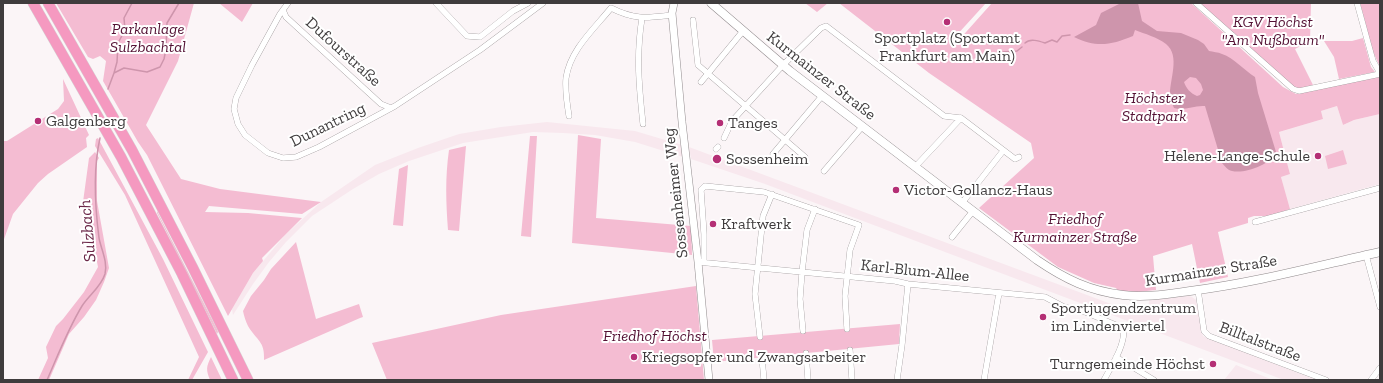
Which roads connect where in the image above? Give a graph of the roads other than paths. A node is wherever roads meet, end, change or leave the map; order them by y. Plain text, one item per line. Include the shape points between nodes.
1 (33, 3) edge
2 (48, 3) edge
3 (288, 3) edge
4 (436, 3) edge
5 (528, 3) edge
6 (543, 3) edge
7 (674, 3) edge
8 (711, 3) edge
9 (1196, 3) edge
10 (1357, 3) edge
11 (612, 5) edge
12 (283, 10) junction
13 (672, 15) junction
14 (642, 18) junction
15 (693, 20) dead end
16 (495, 25) junction
17 (743, 31) junction
18 (503, 33) junction
19 (480, 37) junction
20 (485, 47) junction
21 (782, 65) junction
22 (708, 73) junction
23 (1380, 74) edge
24 (701, 82) dead end
25 (822, 96) junction
26 (747, 107) junction
27 (391, 108) junction
28 (569, 116) dead end
29 (961, 118) junction
30 (643, 124) dead end
31 (862, 126) junction
32 (724, 138) dead end
33 (785, 140) junction
34 (1003, 151) junction
35 (773, 154) dead end
36 (805, 157) dead end
37 (1019, 157) dead end
38 (916, 167) junction
39 (824, 171) dead end
40 (1380, 188) edge
41 (772, 194) junction
42 (962, 203) junction
43 (816, 209) junction
44 (972, 211) junction
45 (693, 216) junction
46 (703, 217) junction
47 (1255, 222) dead end
48 (952, 236) dead end
49 (1380, 252) edge
50 (1366, 255) junction
51 (701, 262) junction
52 (758, 267) junction
53 (802, 272) junction
54 (847, 277) junction
55 (908, 284) junction
56 (1198, 290) junction
57 (998, 293) junction
58 (1380, 307) edge
59 (847, 329) dead end
60 (804, 331) dead end
61 (760, 337) dead end
62 (850, 350) dead end
63 (806, 353) dead end
64 (1116, 357) junction
65 (762, 358) dead end
66 (1380, 368) edge
67 (233, 380) edge
68 (248, 380) edge
69 (709, 380) edge
70 (764, 380) edge
71 (808, 380) edge
72 (852, 380) edge
73 (897, 380) edge
74 (984, 380) edge
75 (1104, 380) edge
76 (1154, 380) edge
77 (1326, 380) edge
78 (1371, 380) edge

1 - 67 highway via 121,157
2 - 68 highway via 132,150
3 - 12 street, Dunantring
4 - 19 street via 467,36
5 - 16 street
6 - 18 street, Dunantring
7 - 13 street, Sossenheimer Weg
8 - 17 main road, Kurmainzer Straße
9 - 23 street via 1293,89 1299,91
10 - 23 street via 1373,61
11 - 14 street via 628,16
11 - 28 street via 581,44 569,67 566,80
12 - 27 street, Dufourstraße via 284,15 381,104
12 - 27 street, Dunantring via 236,98 234,115 240,128 258,146 283,158 296,157
13 - 14 street
13 - 45 street, Sossenheimer Weg
14 - 30 street via 638,76
15 - 22 street via 698,65
16 - 18 street via 496,32
16 - 19 street
17 - 21 main road, Kurmainzer Straße
17 - 22 street
18 - 20 street, Dunantring
19 - 20 street
20 - 27 street, Dunantring
21 - 25 main road, Kurmainzer Straße
21 - 26 street
21 - 29 street via 826,26 944,116
22 - 24 street
22 - 26 street
25 - 31 main road, Kurmainzer Straße
25 - 33 street
26 - 32 street via 732,121
26 - 33 street
29 - 34 street
29 - 38 street
31 - 38 main road, Kurmainzer Straße
31 - 39 street
33 - 35 street
33 - 36 street
34 - 37 street via 1015,159
34 - 42 street
38 - 42 main road, Kurmainzer Straße
40 - 47 street
41 - 43 street
41 - 46 street, Sossenheimer Weg via 705,186 701,190
41 - 52 street via 763,216
42 - 44 main road, Kurmainzer Straße
43 - 53 street via 807,230
43 - 54 street via 859,225 850,250
44 - 48 street
44 - 56 main road, Kurmainzer Straße via 1061,276 1085,286 1141,297
45 - 46 street
45 - 51 street, Sossenheimer Weg
46 - 51 street, Sossenheimer Weg
49 - 50 main road, Kurmainzer Straße
50 - 56 main road, Kurmainzer Straße
50 - 58 street
51 - 52 street, Karl-Blum-Allee
51 - 69 street, Sossenheimer Weg
52 - 53 street, Karl-Blum-Allee
52 - 61 street via 755,294
53 - 54 street, Karl-Blum-Allee
53 - 60 street via 800,299
54 - 55 street, Karl-Blum-Allee
54 - 59 street
55 - 57 street, Karl-Blum-Allee
55 - 73 street
56 - 77 street, Billtalstraße via 1204,332 1209,336
57 - 64 street, Karl-Blum-Allee via 1045,297 1064,307 1123,328 1124,334
57 - 74 street
62 - 72 street
63 - 71 street
64 - 75 street
64 - 76 street
65 - 70 street
66 - 78 street

